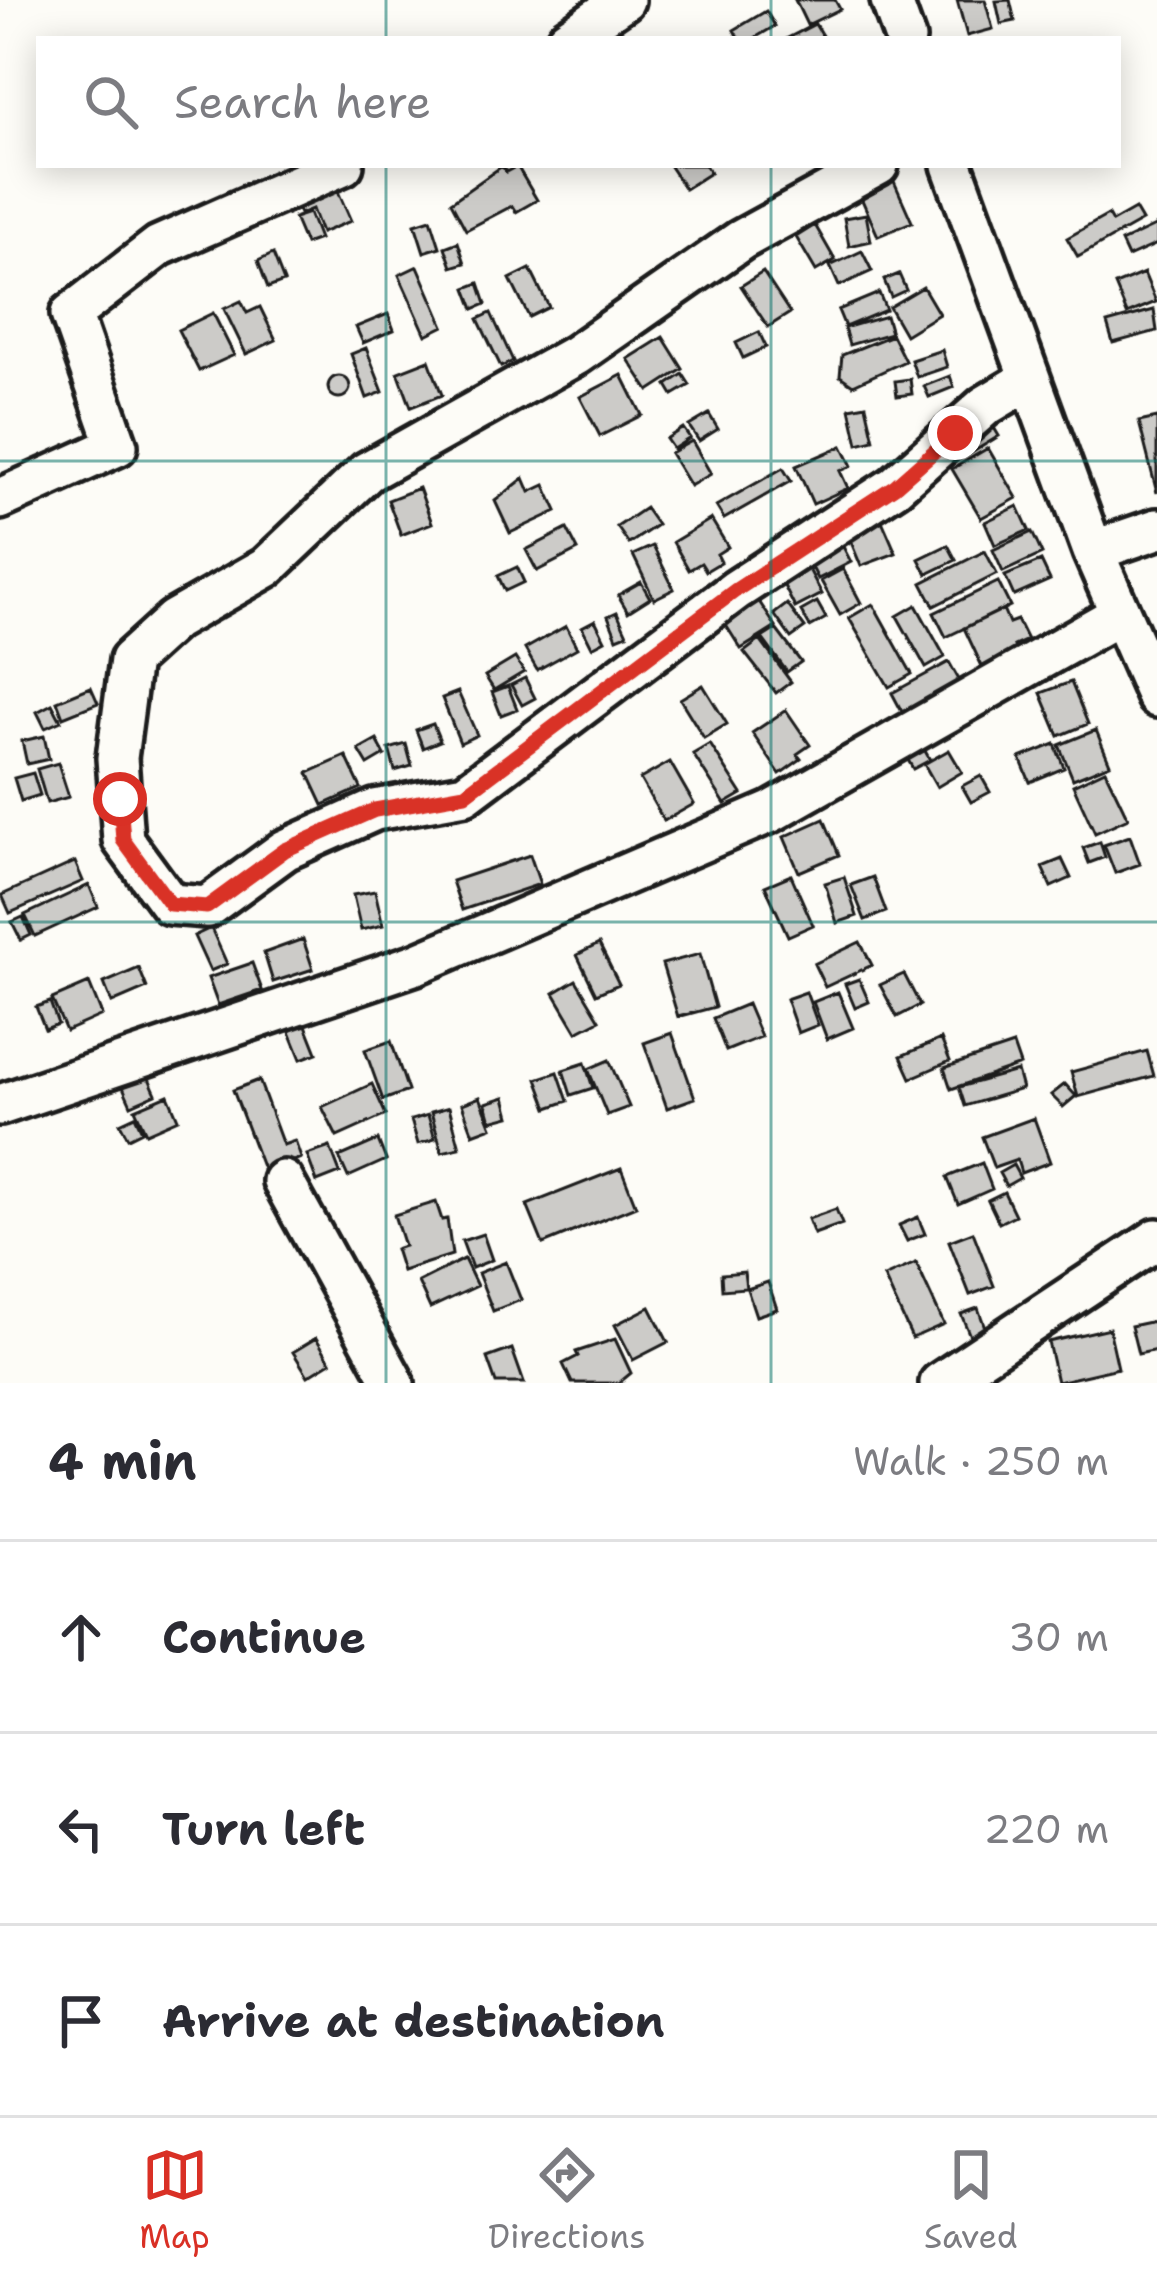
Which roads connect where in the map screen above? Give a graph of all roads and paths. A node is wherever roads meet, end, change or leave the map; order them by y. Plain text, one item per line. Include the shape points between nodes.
1 (624, 0) edge
2 (891, 0) edge
3 (571, 36) edge
4 (904, 36) edge
5 (336, 168) edge
6 (873, 168) edge
7 (953, 168) edge
8 (1030, 379) junction
9 (0, 500) edge
10 (1157, 529) edge
11 (1093, 551) junction
12 (1120, 614) junction
13 (1157, 697) edge
14 (0, 1105) edge
15 (283, 1181) dead end
16 (1157, 1239) edge
17 (394, 1383) edge
18 (940, 1383) edge

1 - 3 street
2 - 4 street
5 - 9 street via 159,246 71,314 117,446
6 - 8 street via 742,240 575,355 368,472 267,567 174,620 130,660 117,758 123,840 170,904 207,907 285,850 357,818 465,794 736,590 895,486 985,406
7 - 8 street
8 - 11 street
10 - 11 street
11 - 12 street
12 - 13 street
12 - 14 street via 771,812 416,964
15 - 17 street
16 - 18 street

